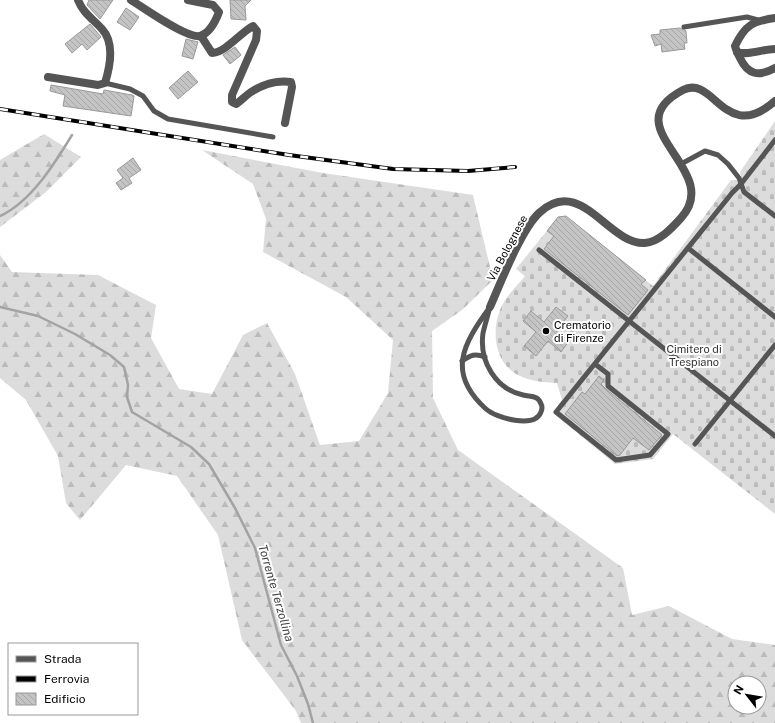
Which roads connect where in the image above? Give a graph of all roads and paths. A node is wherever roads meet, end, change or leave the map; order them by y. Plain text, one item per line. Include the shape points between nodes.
1 (78, 0) edge
2 (131, 0) edge
3 (188, 0) edge
4 (775, 18) edge
5 (758, 20) junction
6 (684, 27) dead end
7 (201, 36) junction
8 (775, 49) edge
9 (737, 52) junction
10 (775, 68) edge
11 (48, 77) dead end
12 (105, 83) junction
13 (775, 102) edge
14 (285, 123) dead end
15 (273, 137) dead end
16 (775, 140) edge
17 (681, 164) junction
18 (742, 184) junction
19 (775, 216) edge
20 (688, 248) junction
21 (539, 250) dead end
22 (490, 306) junction
23 (775, 317) edge
24 (629, 321) junction
25 (775, 345) edge
26 (485, 357) junction
27 (462, 361) junction
28 (595, 364) junction
29 (730, 401) junction
30 (775, 436) edge
31 (695, 444) dead end

1 - 12 street via 88,16 103,30 110,46
2 - 7 street via 160,20 191,36
3 - 7 street via 213,5 219,12 209,31
4 - 5 street
5 - 6 lane via 747,17
5 - 9 street via 742,32 735,46
7 - 14 street via 212,53 218,53 253,26 257,31 256,40 232,96 232,102 236,104 266,85 282,80 290,82 292,87
8 - 9 street via 757,50 748,54
9 - 10 street via 744,67 753,73 760,74
11 - 12 street via 98,85
12 - 15 lane via 130,89 143,96 154,111 168,119
13 - 17 street, Via Bolognese via 752,116 740,116 732,114 696,87 685,89 673,96 659,114 658,124
16 - 18 lane
17 - 18 lane via 705,152 718,155
17 - 22 street, Via Bolognese via 692,185 691,201 683,217 657,240 645,243 632,240 618,233 582,206 568,202 548,206 530,223
18 - 19 lane via 744,192
18 - 20 lane
20 - 23 lane
20 - 24 lane
21 - 24 lane
22 - 26 lane via 483,335
22 - 27 lane via 471,333
24 - 28 lane
24 - 29 lane
25 - 29 lane
26 - 27 lane via 478,354 470,355
26 - 27 lane via 491,374 502,386 511,392 536,397 541,402 540,415 533,420 525,421 508,419 490,412 475,399 466,385
28 - 28 lane via 556,412 616,460 650,455 668,434 608,386 608,374
29 - 30 lane
29 - 31 lane

